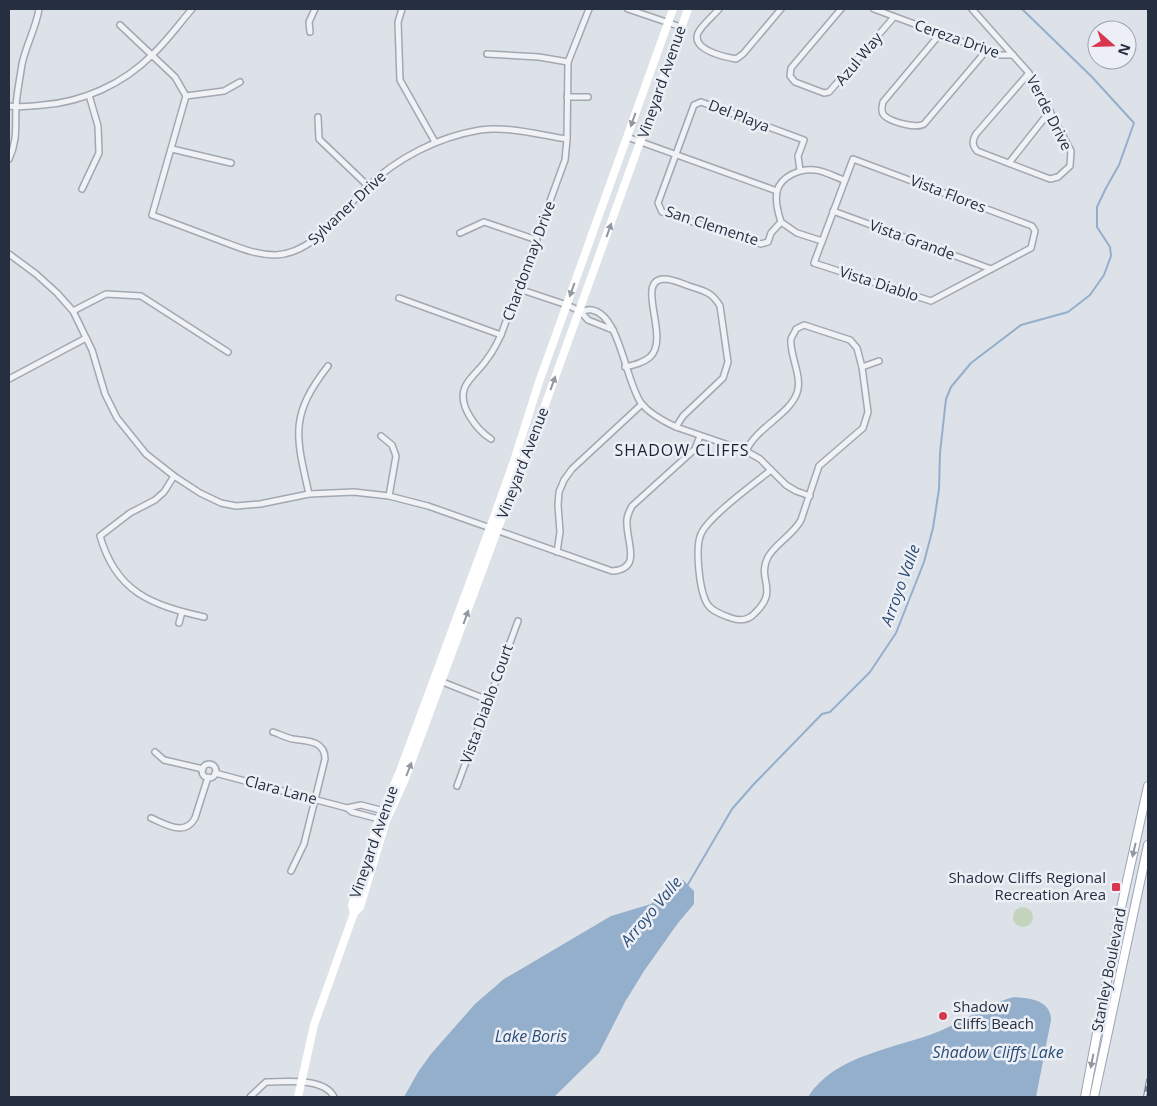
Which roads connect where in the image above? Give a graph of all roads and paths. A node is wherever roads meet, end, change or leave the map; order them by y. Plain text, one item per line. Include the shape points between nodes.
1 (39, 9) edge
2 (192, 9) edge
3 (315, 9) edge
4 (402, 9) edge
5 (589, 9) edge
6 (628, 9) edge
7 (674, 9) edge
8 (688, 9) edge
9 (719, 9) edge
10 (781, 9) edge
11 (841, 9) edge
12 (874, 9) edge
13 (972, 9) edge
14 (894, 17) junction
15 (668, 23) junction
16 (120, 25) dead end
17 (681, 28) junction
18 (310, 32) dead end
19 (940, 34) junction
20 (986, 51) junction
21 (487, 54) dead end
22 (1013, 55) junction
23 (152, 56) junction
24 (568, 62) junction
25 (1029, 72) junction
26 (240, 82) dead end
27 (89, 96) junction
28 (186, 96) junction
29 (588, 96) dead end
30 (567, 97) junction
31 (9, 106) edge
32 (16, 107) junction
33 (1050, 111) junction
34 (318, 117) dead end
35 (627, 137) junction
36 (567, 139) junction
37 (435, 142) junction
38 (641, 142) junction
39 (172, 149) junction
40 (676, 154) junction
41 (9, 159) edge
42 (231, 163) dead end
43 (1009, 163) junction
44 (800, 170) junction
45 (844, 180) junction
46 (368, 186) junction
47 (82, 188) dead end
48 (777, 191) junction
49 (833, 211) junction
50 (781, 222) junction
51 (460, 234) dead end
52 (537, 240) junction
53 (822, 241) junction
54 (9, 254) edge
55 (991, 269) junction
56 (519, 289) junction
57 (399, 298) dead end
58 (567, 305) junction
59 (73, 311) junction
60 (580, 311) junction
61 (613, 330) junction
62 (501, 335) junction
63 (86, 338) junction
64 (228, 352) dead end
65 (879, 361) dead end
66 (328, 366) dead end
67 (625, 367) junction
68 (862, 367) junction
69 (9, 379) edge
70 (642, 404) junction
71 (676, 427) junction
72 (382, 436) dead end
73 (700, 436) junction
74 (491, 439) dead end
75 (746, 451) junction
76 (771, 470) junction
77 (174, 476) junction
78 (308, 494) junction
79 (389, 496) junction
80 (810, 496) junction
81 (494, 530) junction
82 (557, 552) junction
83 (182, 612) junction
84 (204, 617) dead end
85 (518, 622) dead end
86 (179, 623) dead end
87 (438, 680) junction
88 (488, 700) junction
89 (273, 732) dead end
90 (155, 752) dead end
91 (203, 769) junction
92 (215, 773) junction
93 (208, 777) junction
94 (457, 786) dead end
95 (1148, 786) edge
96 (315, 800) junction
97 (347, 808) junction
98 (386, 812) junction
99 (151, 818) dead end
100 (379, 819) junction
101 (1144, 824) edge
102 (1148, 845) edge
103 (291, 871) dead end
104 (354, 913) junction
105 (301, 1081) junction
106 (250, 1097) edge
107 (298, 1097) edge
108 (334, 1097) edge
109 (1085, 1097) edge
110 (1094, 1097) edge

1 - 32 street via 23,62
2 - 23 street
3 - 18 street via 309,22
4 - 37 street via 398,22 400,80
5 - 24 street, Chardonnay Drive
6 - 15 street
7 - 15 street, Vineyard Avenue
8 - 17 street, Vineyard Avenue
9 - 10 street via 698,34 697,41 702,48 736,59
11 - 14 street, Azul Way via 791,68 790,76 795,82 829,92
12 - 14 street, Cereza Drive
13 - 22 street, Verde Drive
14 - 19 street, Cereza Drive
15 - 17 street
15 -> 35 street, Vineyard Avenue
16 - 23 street
17 - 38 street, Vineyard Avenue
19 - 20 street, Cereza Drive
19 - 20 street via 883,102 881,110 885,116 919,127
20 - 22 street, Cereza Drive
21 - 24 street
22 - 25 street, Verde Drive
23 - 27 street via 123,78
23 - 28 street via 175,78
24 - 30 street, Chardonnay Drive
25 - 33 street, Verde Drive
25 - 43 street, Verde Drive via 973,140 977,151
26 - 28 street via 224,90
27 - 32 street via 58,104
27 - 47 street via 98,126 99,153
28 - 39 street, Sylvaner Drive
29 - 30 street
30 - 36 street, Chardonnay Drive
31 - 32 street
32 - 41 street via 17,128
33 - 43 street
33 - 43 street, Verde Drive via 1071,151 1070,166 1058,177 1050,178
34 - 46 street via 319,139
35 - 38 street
35 -> 58 street, Vineyard Avenue
36 - 37 street, Sylvaner Drive via 514,130 481,130
36 - 52 street, Chardonnay Drive via 565,160
37 - 46 street, Sylvaner Drive via 395,164
38 - 40 street
60 -> 38 street, Vineyard Avenue
39 - 42 street
39 - 46 street, Sylvaner Drive via 152,215 255,254 295,252 311,243
40 - 44 street, Del Playa via 694,105 701,102 804,140 798,156
40 - 48 street
40 - 50 street, San Clemente via 658,203 662,212 761,244 768,242
44 - 45 street via 816,170
44 - 48 street
45 - 49 street, Vista Flores
45 - 55 street, Vista Flores via 853,159 1032,226 1035,231 1031,248
48 - 50 street via 776,204
49 - 53 street, Vista Diablo
49 - 55 street, Vista Grande
50 - 53 street via 797,233
51 - 52 street via 484,222
52 - 56 street, Chardonnay Drive
53 - 55 street, Vista Diablo via 814,263 931,301
54 - 59 street via 50,287
56 - 58 street
56 - 62 street, Chardonnay Drive
57 - 62 street
58 - 60 street
58 - 81 street, Vineyard Avenue via 539,382
59 - 63 street
59 - 64 street via 106,294 141,296
60 - 61 street via 588,320
60 - 61 street via 592,310 603,315
81 -> 60 street, Vineyard Avenue
61 - 67 street
62 - 74 street, Chardonnay Drive via 487,360 464,388 464,403 470,416 480,432
63 - 69 street
63 - 77 street via 105,394 117,418 146,454
65 - 68 street
66 - 78 street via 316,381 300,414 297,434
67 - 70 street
67 - 71 street via 641,363 651,356 656,345 658,334 650,290 654,282 669,279 710,294 717,301 728,362 726,370 723,378 683,416
68 - 75 street via 850,340 804,325 796,328 791,339 798,392 792,403 761,430
68 - 80 street via 868,412 862,428 820,466
70 - 71 street
70 - 82 street via 572,468 564,480 559,492
71 - 73 street
72 - 79 street via 392,445 396,456
73 - 75 street
73 - 82 street via 695,449 632,506 626,525 631,559 626,567 612,571
75 - 76 street
76 - 80 street via 786,485
76 - 80 street via 707,523 701,532 697,554 699,566 705,599 714,610 737,620 746,620 766,601 764,569 768,558 797,528
77 - 78 street via 200,493 236,506
77 - 83 street via 155,500 130,513 100,536 112,567 123,580 139,594
78 - 79 street via 354,492
79 - 81 street via 428,506
81 - 82 street
81 - 87 street, Vineyard Avenue
83 - 84 street
83 - 86 street
85 - 88 street, Vista Diablo Court
87 - 88 street
87 - 98 street, Vineyard Avenue via 405,779
88 - 94 street, Vista Diablo Court
89 - 96 street via 316,743 323,748 325,760
90 - 91 street via 164,760
91 - 92 street via 210,764
91 - 93 street
92 - 93 street
92 - 96 street, Clara Lane
93 - 99 street via 195,818 187,828 177,829
95 - 101 street, Stanley Boulevard
96 - 97 street, Clara Lane
96 - 103 street via 304,844
97 - 98 street, Clara Lane via 361,805
97 - 100 street, Clara Lane
98 - 100 street, Vineyard Avenue
98 - 104 street, Vineyard Avenue via 360,907
100 - 104 street, Vineyard Avenue via 352,905
101 -> 109 street, Stanley Boulevard via 1119,917
102 - 110 street, Stanley Boulevard
104 - 105 street, Vineyard Avenue via 314,1025
105 - 106 street via 266,1082
105 - 107 street, Vineyard Avenue
105 - 108 street via 328,1089

